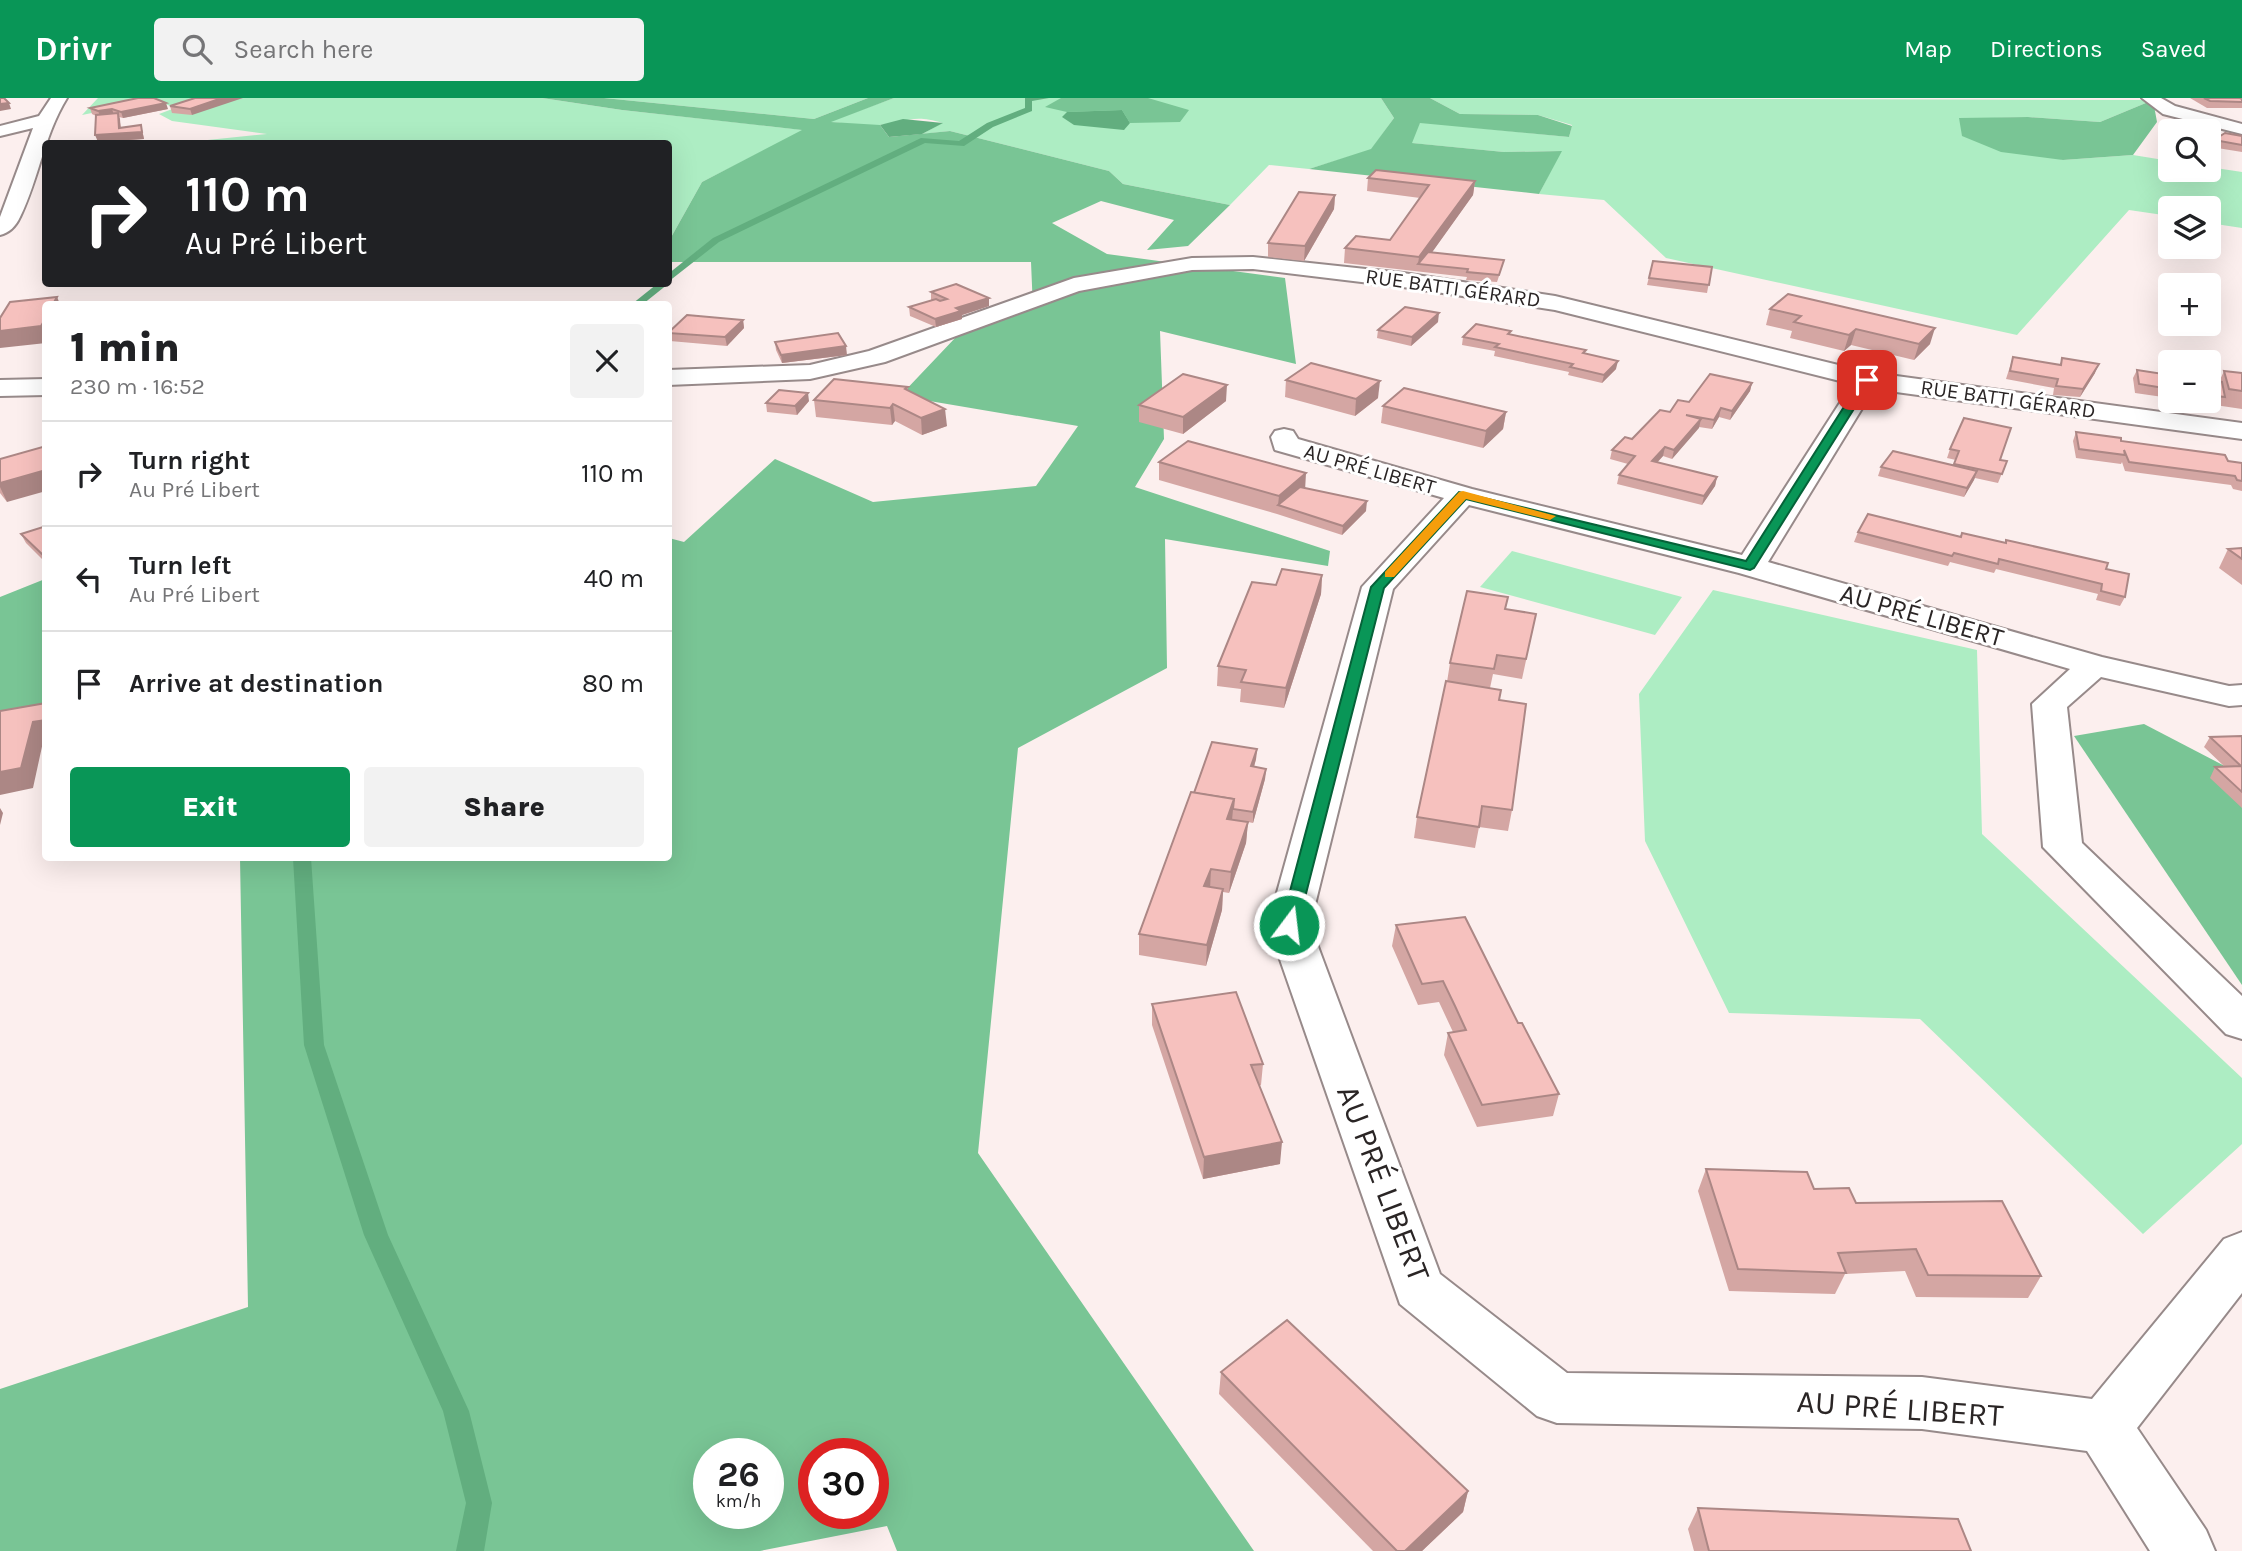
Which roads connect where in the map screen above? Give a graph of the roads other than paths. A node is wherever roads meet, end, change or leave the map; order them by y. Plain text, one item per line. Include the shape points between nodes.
1 (59, 98) edge
2 (2150, 98) edge
3 (45, 120) junction
4 (2242, 129) edge
5 (0, 131) edge
6 (0, 229) edge
7 (672, 379) edge
8 (1867, 380) junction
9 (42, 387) edge
10 (0, 388) edge
11 (2242, 431) edge
12 (1284, 437) dead end
13 (1463, 495) junction
14 (1750, 566) junction
15 (2095, 665) junction
16 (2242, 695) edge
17 (2242, 1023) edge
18 (2242, 1254) edge
19 (2104, 1427) junction
20 (2185, 1551) edge

1 - 3 street
2 - 4 street via 2169,110
3 - 5 street
3 - 6 street via 10,218
7 - 8 street, RUE BATTI GÉRARD via 810,372 876,357 1074,285 1192,264 1253,263 1555,303
8 - 11 street, RUE BATTI GÉRARD
8 - 14 street
9 - 10 street
12 - 13 street, AU PRÉ LIBERT via 1285,444
13 - 14 street, AU PRÉ LIBERT
13 - 19 street, AU PRÉ LIBERT via 1378,587 1289,925 1419,1288 1557,1398 1922,1403
14 - 15 street, AU PRÉ LIBERT
15 - 16 street, AU PRÉ LIBERT
15 - 17 street via 2049,704 2063,847
18 - 19 street
19 - 20 street

